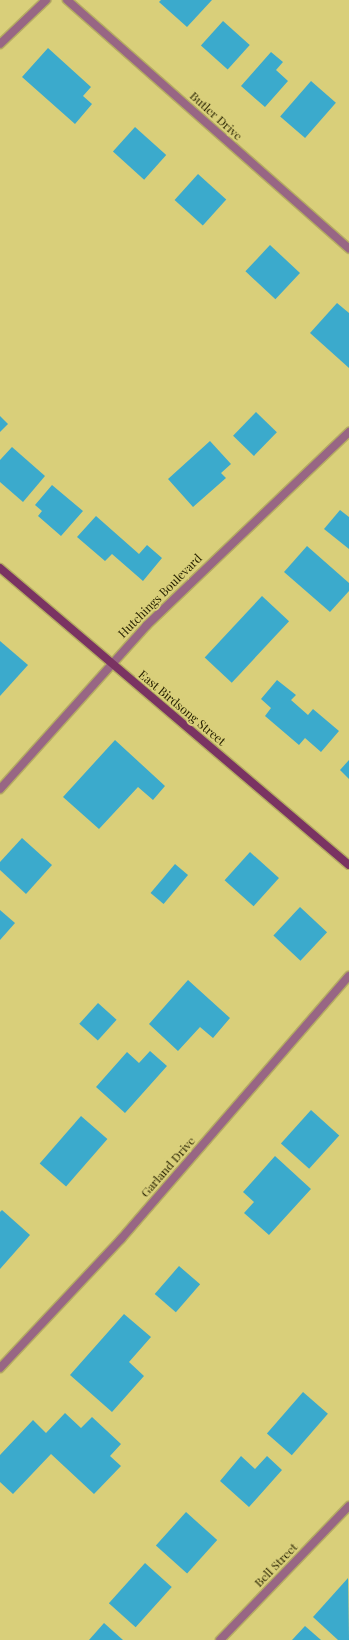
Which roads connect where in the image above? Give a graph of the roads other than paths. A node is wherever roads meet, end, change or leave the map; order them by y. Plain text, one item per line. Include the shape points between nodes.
1 (46, 0) edge
2 (68, 0) edge
3 (0, 44) edge
4 (349, 249) edge
5 (349, 432) edge
6 (0, 568) edge
7 (111, 663) junction
8 (0, 790) edge
9 (349, 865) edge
10 (349, 976) edge
11 (0, 1368) edge
12 (349, 1506) edge
13 (220, 1640) edge

1 - 3 street
2 - 4 street, Butler Drive
5 - 7 street, Hutchings Boulevard via 168,603
6 - 7 street, East Birdsong Street
7 - 8 street, Hutchings Boulevard
7 - 9 street, East Birdsong Street
10 - 11 street, Garland Drive via 121,1239
12 - 13 street, Bell Street

